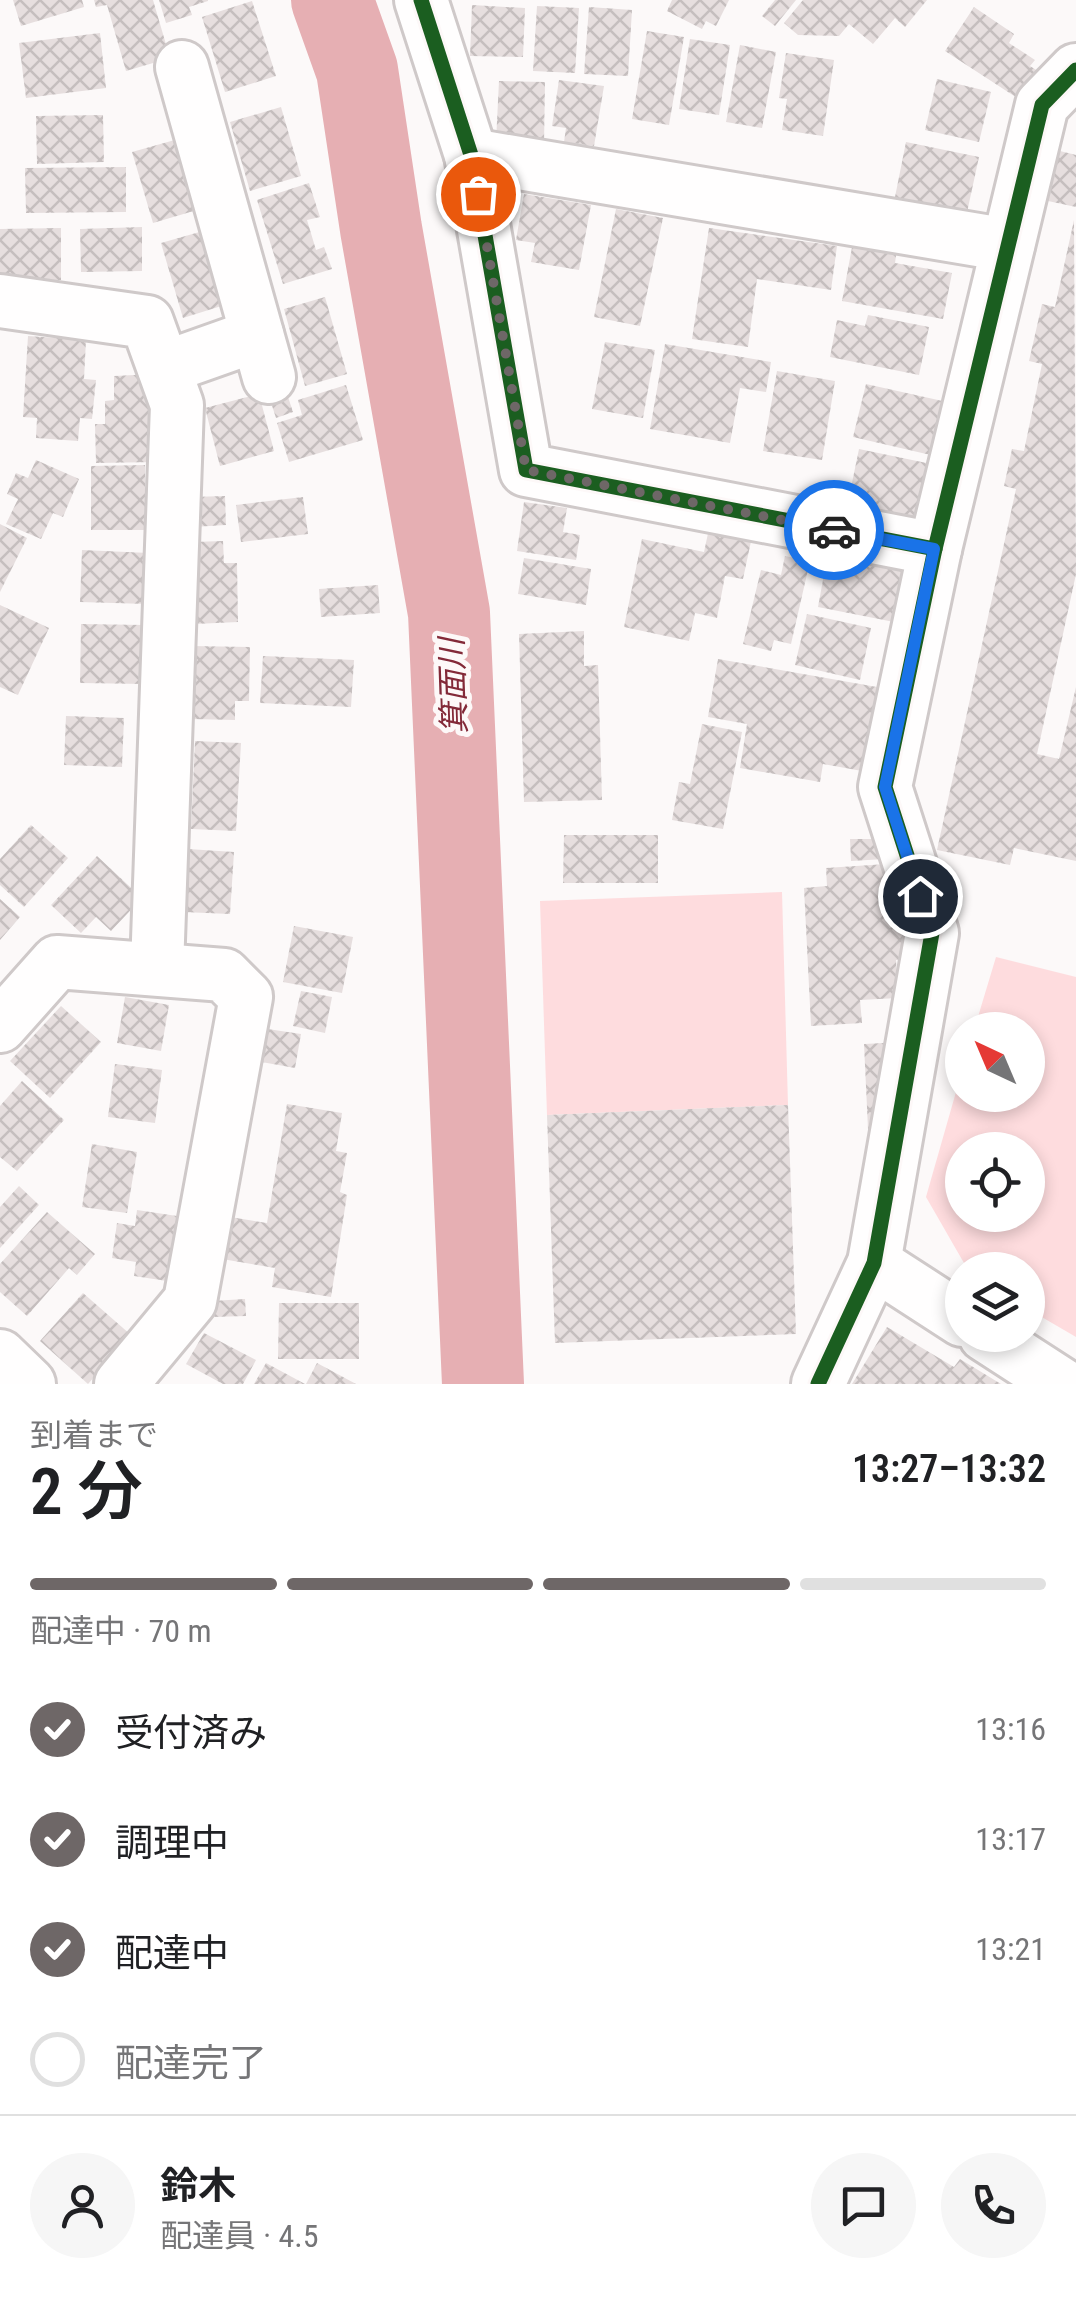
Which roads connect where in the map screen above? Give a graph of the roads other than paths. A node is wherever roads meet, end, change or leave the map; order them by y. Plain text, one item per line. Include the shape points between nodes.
1 (421, 0) edge
2 (182, 66) dead end
3 (1076, 70) edge
4 (470, 155) junction
5 (1008, 245) junction
6 (0, 301) edge
7 (164, 368) junction
8 (934, 549) junction
9 (157, 968) junction
10 (0, 1026) edge
11 (874, 1263) junction
12 (945, 1309) edge
13 (1011, 1352) edge
14 (0, 1356) edge
15 (29, 1384) edge
16 (120, 1384) edge
17 (818, 1384) edge
18 (1061, 1384) edge

1 - 4 street
2 - 7 street via 263,356
3 - 5 street via 1042,105
4 - 5 street
4 - 8 street via 526,470
5 - 8 street
6 - 7 street via 147,322
7 - 9 street via 177,405
8 - 11 street via 885,787 932,933
9 - 10 street via 57,962
9 - 16 street via 224,975 246,997 190,1301
11 - 12 street
11 - 17 street
13 - 18 street
14 - 15 street

